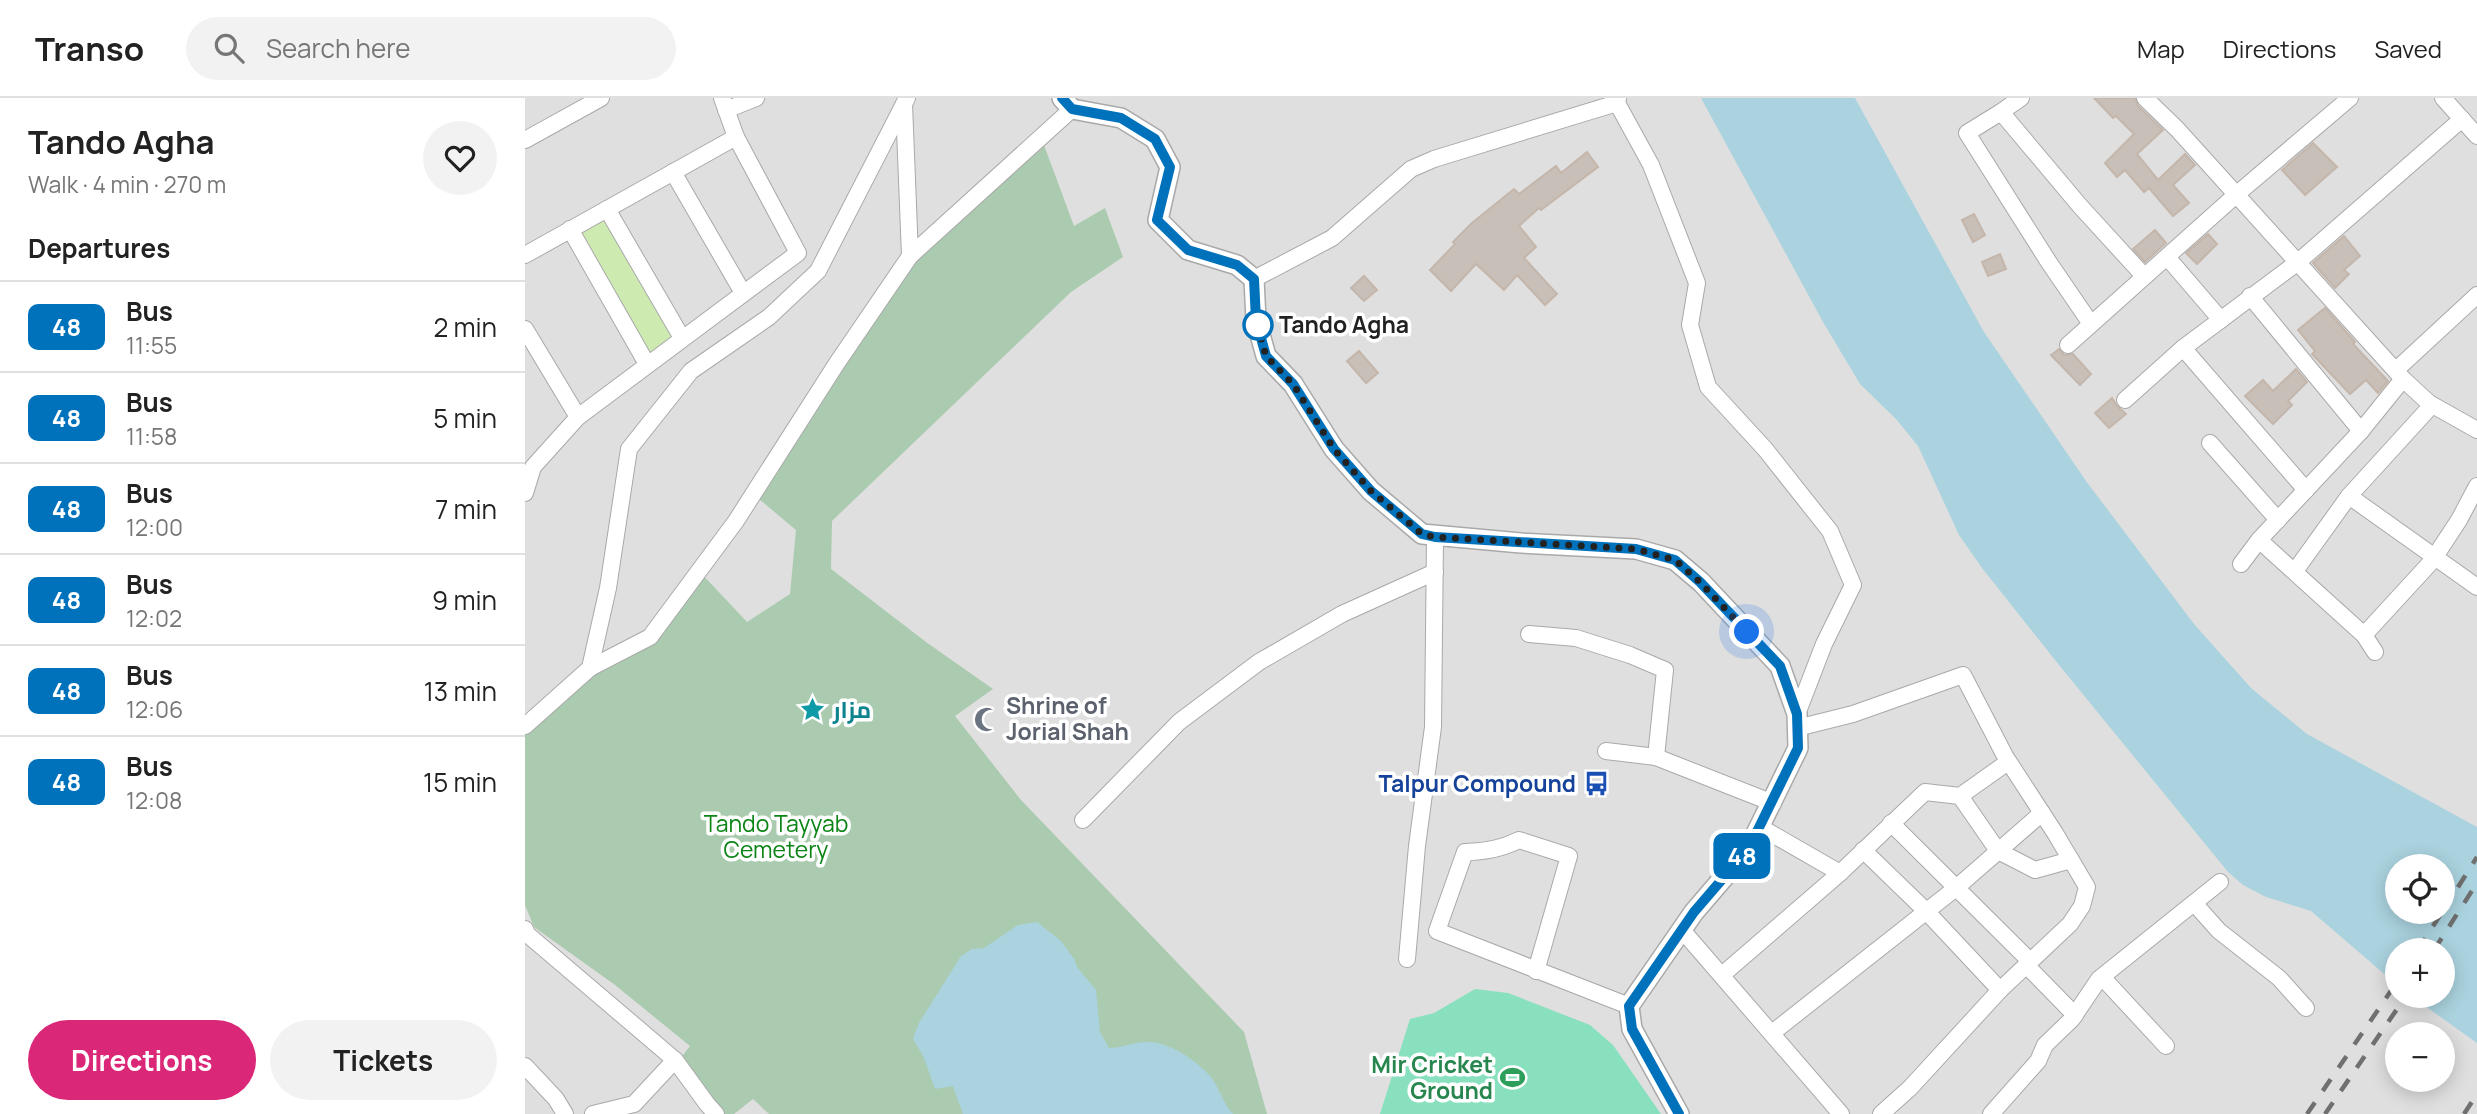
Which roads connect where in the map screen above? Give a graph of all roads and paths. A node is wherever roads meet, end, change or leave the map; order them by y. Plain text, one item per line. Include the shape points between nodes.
1 (601, 98) edge
2 (756, 98) edge
3 (2021, 98) edge
4 (2145, 98) edge
5 (2350, 98) edge
6 (2443, 98) edge
7 (905, 101) edge
8 (1618, 101) edge
9 (724, 104) edge
10 (1067, 104) edge
11 (2001, 111) junction
12 (2462, 119) junction
13 (2477, 135) edge
14 (736, 136) junction
15 (525, 140) edge
16 (673, 172) junction
17 (2237, 194) junction
18 (607, 209) junction
19 (570, 229) junction
20 (525, 255) edge
21 (910, 256) junction
22 (2167, 257) junction
23 (2298, 262) junction
24 (2144, 276) junction
25 (1254, 279) junction
26 (743, 293) junction
27 (2477, 295) edge
28 (2250, 296) junction
29 (2221, 320) junction
30 (2091, 324) junction
31 (525, 329) edge
32 (682, 338) junction
33 (2068, 345) dead end
34 (2183, 348) junction
35 (647, 364) junction
36 (2400, 374) junction
37 (2125, 400) dead end
38 (2433, 405) junction
39 (578, 417) junction
40 (2475, 427) edge
41 (2361, 431) junction
42 (2210, 443) dead end
43 (2477, 486) edge
44 (2306, 490) junction
45 (525, 494) edge
46 (2349, 496) junction
47 (2278, 520) junction
48 (1435, 537) junction
49 (2259, 540) junction
50 (2435, 556) junction
51 (2241, 564) dead end
52 (2295, 571) junction
53 (1435, 572) junction
54 (2477, 587) edge
55 (1529, 634) dead end
56 (2364, 635) junction
57 (2375, 652) dead end
58 (590, 668) junction
59 (1797, 721) junction
60 (525, 726) edge
61 (1606, 751) dead end
62 (1655, 757) junction
63 (2008, 762) junction
64 (1960, 796) junction
65 (1773, 803) junction
66 (2042, 813) junction
67 (1083, 820) dead end
68 (1891, 823) junction
69 (1760, 827) junction
70 (1863, 850) junction
71 (1998, 851) junction
72 (2071, 860) junction
73 (1840, 873) junction
74 (2220, 882) dead end
75 (1956, 888) junction
76 (2195, 903) junction
77 (1926, 911) junction
78 (525, 929) edge
79 (1682, 930) junction
80 (1407, 959) dead end
81 (2028, 963) junction
82 (1536, 971) junction
83 (1722, 975) junction
84 (2102, 977) junction
85 (2000, 990) junction
86 (1629, 1006) junction
87 (2306, 1008) dead end
88 (2075, 1015) junction
89 (1772, 1033) junction
90 (2167, 1046) dead end
91 (675, 1060) junction
92 (525, 1066) edge
93 (565, 1114) edge
94 (593, 1114) edge
95 (716, 1114) edge
96 (1679, 1114) edge
97 (1842, 1114) edge
98 (1881, 1114) edge
99 (1991, 1114) edge

1 - 15 street
2 - 9 street
3 - 11 street
4 - 17 street
5 - 17 street
6 - 12 street
7 - 21 street
7 - 58 street via 818,271 769,317 691,371 629,449 608,588
8 - 25 street via 1411,169 1332,238
8 - 59 street via 1651,165 1697,283 1690,325 1708,387 1830,531 1853,585
9 - 14 street
10 - 21 street
10 - 25 street via 1121,118 1155,139 1170,167 1157,220 1188,250 1237,265
11 - 24 street
11 - 30 street via 1967,133
12 - 13 street
12 - 23 street
14 - 16 street
14 - 26 street via 798,253
16 - 18 street
16 - 26 street
17 - 22 street
17 - 23 street
18 - 19 street
18 - 32 street
19 - 20 street
19 - 35 street
21 - 58 street via 736,521 650,637
22 - 24 street
22 - 29 street
23 - 28 street
23 - 36 street
24 - 30 street
25 - 48 street via 1256,320 1266,356 1293,384 1334,449 1371,491 1422,534
26 - 32 street
27 - 36 street
28 - 29 street
28 - 41 street
29 - 34 street
30 - 33 street
31 - 39 street
32 - 35 street
34 - 37 street
34 - 44 street
35 - 39 street
36 - 38 street
36 - 41 street
38 - 40 street
38 - 46 street
39 - 45 street via 533,467
41 - 44 street
42 - 47 street
43 - 50 street
44 - 47 street
46 - 50 street
46 - 52 street
47 - 49 street
48 - 53 street
48 - 59 street via 1636,549 1675,560 1780,666
49 - 51 street
49 - 52 street
50 - 54 street
50 - 56 street
52 - 56 street
53 - 67 street via 1342,614 1259,663 1179,722
53 - 80 street via 1433,727
55 - 62 street via 1576,638 1664,670
56 - 57 street
58 - 60 street
59 - 63 street via 1853,714 1963,675
59 - 65 street via 1798,748
61 - 62 street
62 - 65 street
63 - 64 street
63 - 66 street
64 - 68 street via 1925,792
64 - 71 street
65 - 69 street
66 - 71 street
66 - 72 street
68 - 70 street
68 - 75 street
69 - 73 street
69 - 79 street via 1749,848
70 - 73 street
70 - 77 street
71 - 72 street via 2035,870
71 - 75 street
72 - 81 street via 2087,887 2082,906 2070,924
73 - 83 street
74 - 76 street
75 - 77 street
75 - 81 street
76 - 84 street
76 - 87 street via 2219,931 2279,978
77 - 85 street
77 - 89 street
78 - 91 street
79 - 83 street
79 - 86 street
81 - 85 street
81 - 88 street
82 - 82 street via 1569,856 1519,840 1503,848 1465,852 1437,932
82 - 86 street
83 - 89 street
84 - 88 street
84 - 90 street
85 - 98 street
86 - 96 street via 1632,1029
88 - 99 street
89 - 97 street
91 - 94 street via 634,1104
91 - 95 street
92 - 93 street

